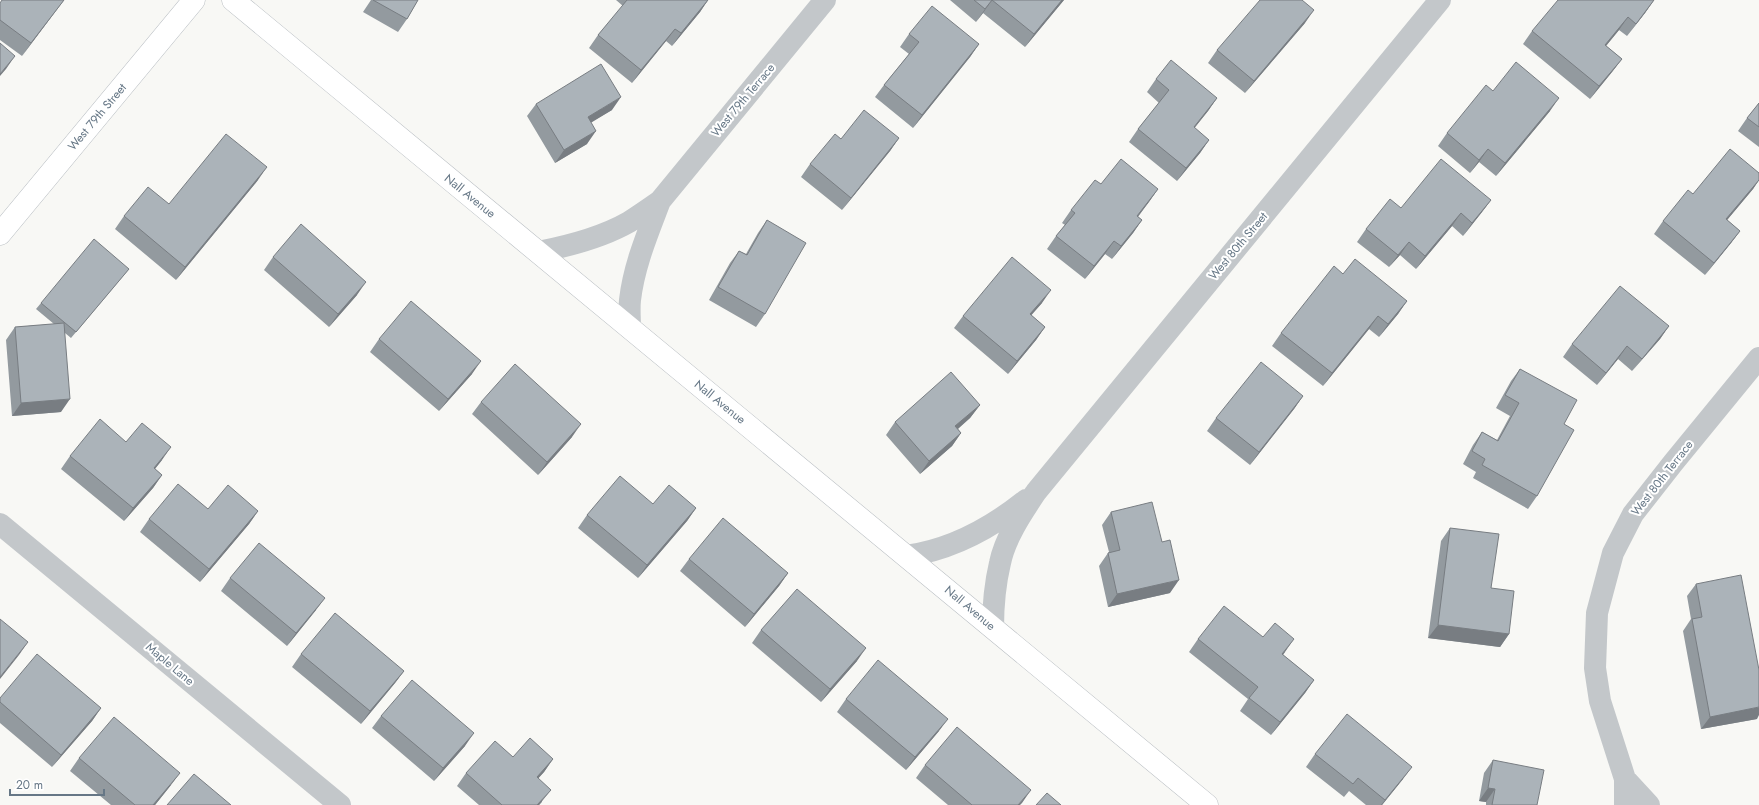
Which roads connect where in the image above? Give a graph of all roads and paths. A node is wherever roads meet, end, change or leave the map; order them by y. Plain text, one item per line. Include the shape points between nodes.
1 (194, 0) edge
2 (233, 0) edge
3 (825, 0) edge
4 (1440, 0) edge
5 (660, 201) junction
6 (0, 234) edge
7 (538, 252) junction
8 (630, 328) junction
9 (1759, 358) edge
10 (1036, 492) junction
11 (0, 524) edge
12 (906, 556) junction
13 (993, 628) junction
14 (1625, 779) junction
15 (340, 805) edge
16 (1207, 805) edge
17 (1625, 805) edge
18 (1649, 805) edge

1 - 6 main road, West 79th Street
2 - 7 main road, Nall Avenue
3 - 5 street, West 79th Terrace
4 - 10 street, West 80th Street
5 - 7 street, West 79th Terrace via 604,234 569,246
5 - 8 street, West 79th Terrace via 636,273 630,300
7 - 8 main road, Nall Avenue
8 - 12 main road, Nall Avenue
9 - 14 street, West 80th Terrace via 1634,514 1613,553 1597,613 1595,668 1600,701
10 - 12 street, West 80th Street via 996,521 964,539 939,549
10 - 13 street, West 80th Street via 1018,519 1000,562
11 - 15 street, Maple Lane
12 - 13 main road, Nall Avenue
13 - 16 main road, Nall Avenue
14 - 17 street
14 - 18 street

